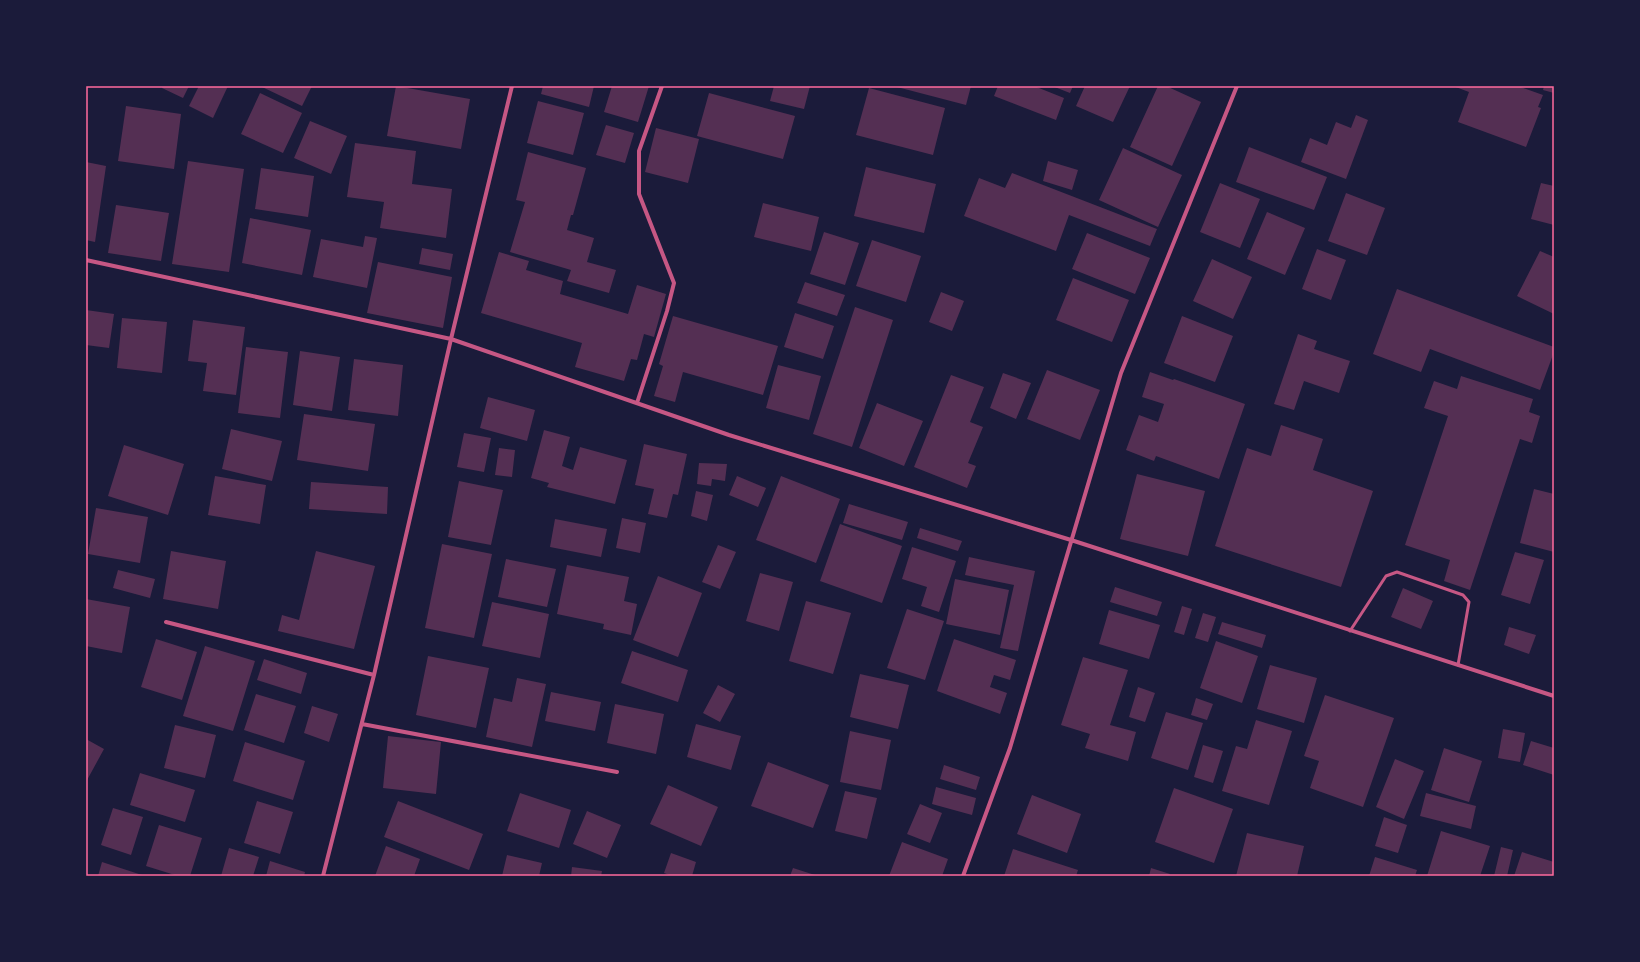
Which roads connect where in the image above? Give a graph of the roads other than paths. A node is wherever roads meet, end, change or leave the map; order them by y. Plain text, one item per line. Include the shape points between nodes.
1 (512, 86) edge
2 (662, 86) edge
3 (1237, 86) edge
4 (86, 260) edge
5 (451, 340) junction
6 (637, 403) junction
7 (1071, 540) junction
8 (166, 622) dead end
9 (1350, 631) junction
10 (1458, 665) junction
11 (374, 675) junction
12 (1554, 696) edge
13 (362, 724) junction
14 (617, 772) dead end
15 (323, 876) edge
16 (963, 876) edge

1 - 5 street
2 - 6 street via 639,151 639,194 674,283
3 - 7 street via 1121,373
4 - 5 street
5 - 6 street
5 - 11 street
6 - 7 street via 729,435
7 - 9 street
7 - 16 street via 1010,748
8 - 11 street
9 - 10 street
9 - 10 lane via 1386,576 1396,572 1463,595 1469,602
10 - 12 street
11 - 13 street
13 - 14 street
13 - 15 street

